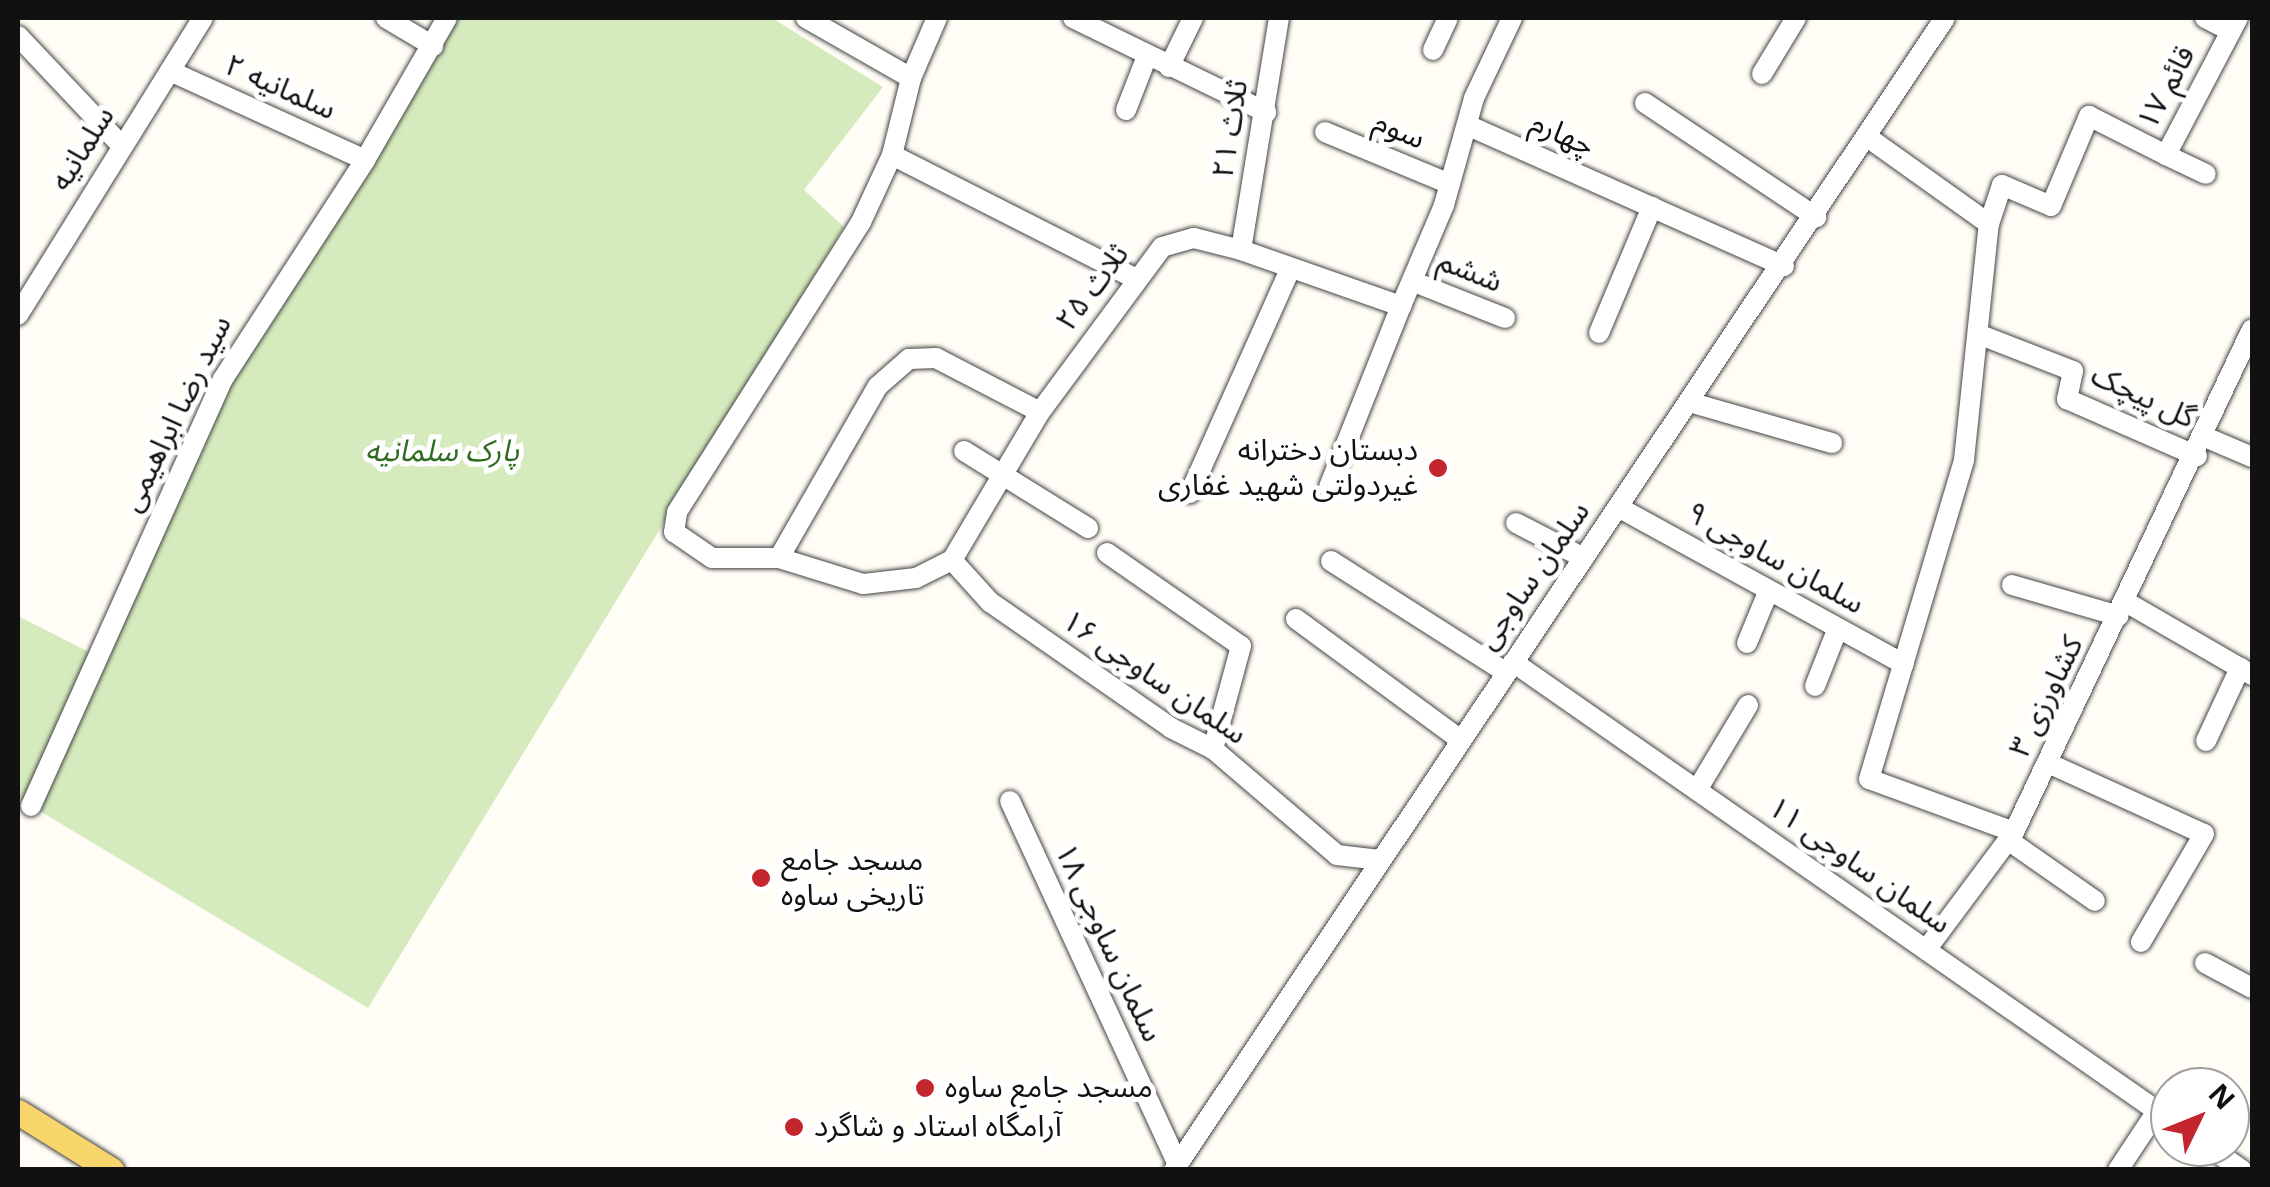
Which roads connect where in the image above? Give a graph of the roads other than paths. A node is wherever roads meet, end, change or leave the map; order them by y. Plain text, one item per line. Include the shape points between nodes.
1 (204, 18) edge
2 (386, 18) edge
3 (447, 18) edge
4 (806, 18) edge
5 (938, 18) edge
6 (1073, 18) edge
7 (1192, 18) edge
8 (1278, 18) edge
9 (1448, 18) edge
10 (1512, 18) edge
11 (1796, 18) edge
12 (1945, 18) edge
13 (2206, 18) edge
14 (2234, 24) edge
15 (18, 36) edge
16 (433, 46) junction
17 (1433, 50) dead end
18 (1147, 56) junction
19 (1168, 66) junction
20 (170, 71) junction
21 (1762, 74) dead end
22 (911, 78) junction
23 (1645, 103) dead end
24 (1126, 110) dead end
25 (1266, 112) junction
26 (1467, 125) junction
27 (1325, 132) dead end
28 (1870, 139) junction
29 (120, 144) junction
30 (892, 155) junction
31 (2166, 155) junction
32 (366, 160) junction
33 (2206, 174) dead end
34 (1450, 184) junction
35 (1643, 204) junction
36 (1816, 217) junction
37 (1989, 224) junction
38 (1241, 250) junction
39 (1784, 266) junction
40 (1290, 269) junction
41 (1136, 279) junction
42 (1414, 282) junction
43 (1401, 306) junction
44 (18, 315) edge
45 (1505, 318) dead end
46 (1599, 332) dead end
47 (1978, 334) junction
48 (2251, 336) edge
49 (1689, 402) junction
50 (1040, 412) junction
51 (1832, 443) dead end
52 (2201, 447) junction
53 (964, 451) dead end
54 (2252, 457) edge
55 (1004, 474) junction
56 (1329, 486) dead end
57 (1190, 493) dead end
58 (1618, 508) junction
59 (1516, 523) dead end
60 (1088, 528) dead end
61 (1107, 552) dead end
62 (779, 558) junction
63 (1584, 558) junction
64 (952, 560) junction
65 (1331, 562) dead end
66 (2012, 585) dead end
67 (1769, 590) junction
68 (2123, 609) junction
69 (1296, 619) dead end
70 (1838, 628) junction
71 (1747, 643) dead end
72 (1904, 664) junction
73 (1509, 667) junction
74 (2246, 671) edge
75 (1814, 686) dead end
76 (1748, 705) dead end
77 (1461, 740) junction
78 (2206, 741) dead end
79 (1214, 749) junction
80 (2048, 764) junction
81 (1697, 790) junction
82 (1010, 801) dead end
83 (31, 806) dead end
84 (2011, 836) junction
85 (1380, 860) junction
86 (2094, 901) dead end
87 (2141, 942) dead end
88 (1926, 950) junction
89 (2205, 963) dead end
90 (2252, 988) edge
91 (2150, 1105) edge
92 (18, 1112) edge
93 (2150, 1132) edge
94 (1176, 1167) edge
95 (111, 1170) edge
96 (2118, 1170) edge

1 - 20 street, سلمانیه
2 - 16 street
3 - 16 street, سید رضا ابراهیمی
4 - 22 street
5 - 22 street
6 - 18 street
7 - 19 street
8 - 25 street, ثلاث ۲۱
9 - 17 street
10 - 26 street
11 - 21 street
12 - 28 street, سلمان ساوجی
13 - 14 street
14 - 31 street, قائم ۱۷
15 - 29 street
16 - 32 street, سید رضا ابراهیمی
18 - 19 street
18 - 24 street
19 - 25 street
20 - 29 street, سلمانیه
20 - 32 street, سلمانیه ۲
22 - 30 street
23 - 36 street
25 - 38 street, ثلاث ۲۱
26 - 34 street
26 - 35 street, چهارم
27 - 34 street, سوم
28 - 36 street, سلمان ساوجی
28 - 37 street
29 - 44 street, سلمانیه
30 - 41 street
30 - 62 street via 861,222 677,512 674,532 712,558
31 - 33 street
31 - 37 street, قائم ۱۷ via 2090,116 2051,206 2002,185
32 - 83 street, سید رضا ابراهیمی via 223,379
34 - 42 street
35 - 39 street, چهارم
35 - 46 street
36 - 39 street, سلمان ساوجی
37 - 47 street
38 - 40 street, ثلاث ۲۵
38 - 41 street, ثلاث ۲۵ via 1194,238 1162,246
39 - 49 street, سلمان ساوجی
40 - 43 street, ثلاث ۲۵
40 - 57 street
41 - 50 street, ثلاث ۲۵
42 - 43 street
42 - 45 street, ششم
43 - 56 street
47 - 52 street, گل پیچک via 2073,372 2067,399
47 - 72 street via 1964,460
48 - 52 street, کشاورزی ۳
49 - 51 street
49 - 58 street, سلمان ساوجی
50 - 55 street, ثلاث ۲۵
50 - 62 street via 936,358 909,360 878,386
52 - 54 street
52 - 68 street, کشاورزی ۳
53 - 55 street
55 - 60 street
55 - 64 street, ثلاث ۲۵
58 - 63 street, سلمان ساوجی
58 - 67 street, سلمان ساوجی ۹
59 - 63 street
61 - 79 street via 1241,646
62 - 64 street via 880,584 916,578
63 - 73 street, سلمان ساوجی
64 - 79 street, سلمان ساوجی ۱۶ via 990,602 1171,728
65 - 73 street, سلمان ساوجی ۱۱
66 - 68 street
67 - 70 street, سلمان ساوجی ۹
67 - 71 street
68 - 74 street
68 - 80 street, کشاورزی ۳
69 - 77 street
70 - 72 street, سلمان ساوجی ۹
70 - 75 street
72 - 84 street via 1869,779
73 - 77 street, سلمان ساوجی
73 - 81 street, سلمان ساوجی ۱۱
74 - 78 street
76 - 81 street
77 - 85 street, سلمان ساوجی
79 - 85 street, سلمان ساوجی ۱۶ via 1336,855
80 - 84 street, کشاورزی ۳
80 - 87 street via 2204,834
81 - 88 street, سلمان ساوجی ۱۱
82 - 94 street, سلمان ساوجی ۱۸
84 - 86 street
84 - 88 street, کشاورزی ۳
85 - 94 street, سلمان ساوجی
88 - 91 street, سلمان ساوجی ۱۱
89 - 90 street
92 - 95 main road
93 - 96 street

